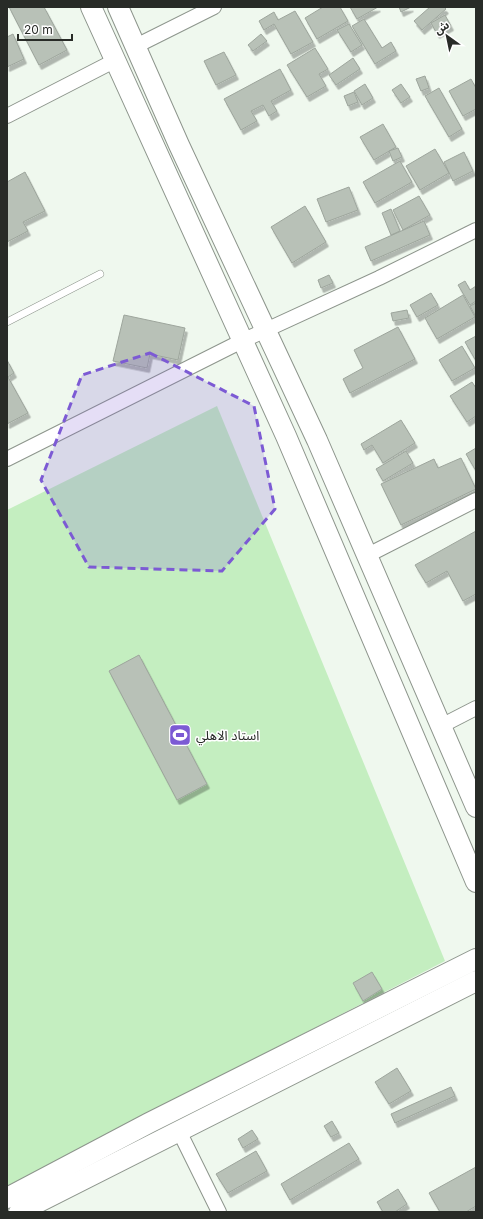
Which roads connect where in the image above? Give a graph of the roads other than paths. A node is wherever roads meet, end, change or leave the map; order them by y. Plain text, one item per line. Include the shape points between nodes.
1 (92, 7) edge
2 (118, 7) edge
3 (214, 7) edge
4 (136, 46) junction
5 (116, 60) junction
6 (7, 116) edge
7 (476, 230) edge
8 (100, 274) dead end
9 (7, 322) edge
10 (266, 329) junction
11 (242, 341) junction
12 (7, 459) edge
13 (476, 500) edge
14 (368, 555) junction
15 (476, 708) edge
16 (441, 726) junction
17 (476, 807) edge
18 (476, 882) edge
19 (476, 959) edge
20 (476, 981) edge
21 (179, 1131) junction
22 (7, 1198) edge
23 (20, 1212) edge
24 (219, 1212) edge

1 - 5 street
2 - 4 street
3 - 4 street
4 - 10 street
5 - 6 street
5 - 11 street
7 - 10 street via 379,278
8 - 9 lane
10 - 11 street
10 - 14 street
11 - 12 street
11 - 18 street via 286,436
13 - 14 street
14 - 16 street
15 - 16 street
16 - 17 street
19 - 22 street via 149,1123
20 - 21 street
21 - 23 street
21 - 24 street

